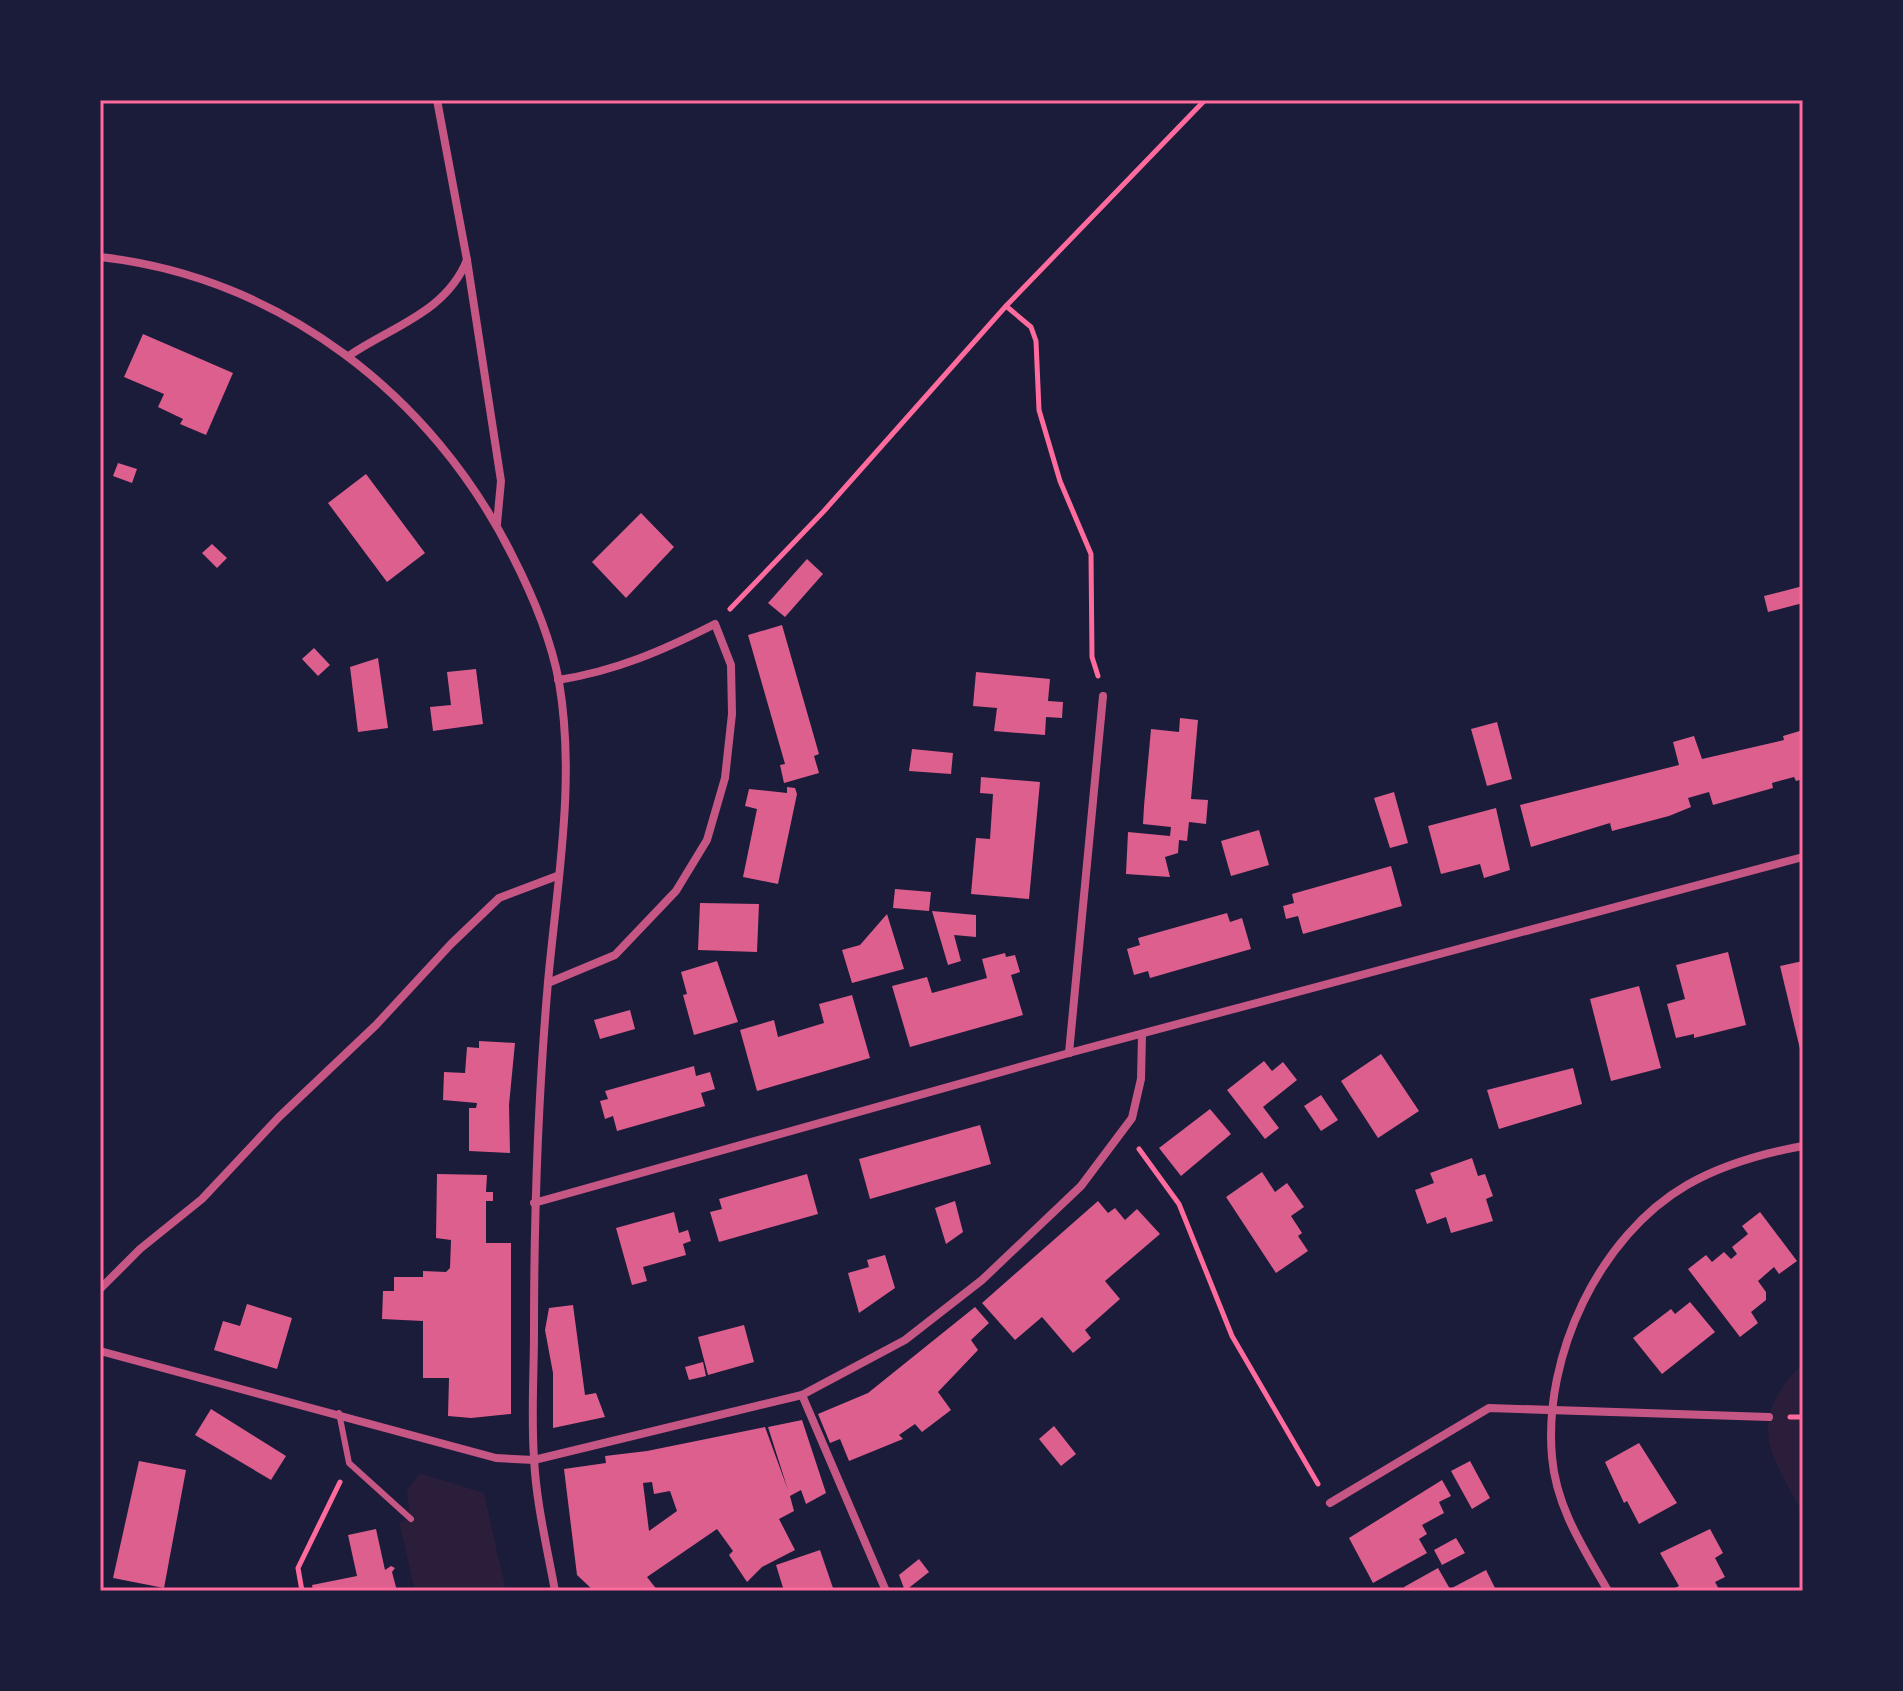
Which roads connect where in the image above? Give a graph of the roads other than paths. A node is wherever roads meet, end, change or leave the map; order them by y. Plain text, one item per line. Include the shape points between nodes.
1 (437, 100) edge
2 (100, 257) edge
3 (467, 260) junction
4 (350, 355) junction
5 (497, 525) junction
6 (558, 680) junction
7 (1103, 696) road end
8 (1803, 857) edge
9 (557, 876) junction
10 (548, 983) junction
11 (1142, 1035) junction
12 (1069, 1053) junction
13 (1803, 1146) edge
14 (534, 1203) junction
15 (100, 1289) edge
16 (100, 1351) edge
17 (802, 1395) junction
18 (1553, 1409) junction
19 (339, 1413) junction
20 (1769, 1417) dead end
21 (534, 1460) junction
22 (1330, 1503) road end
23 (411, 1519) dead end
24 (555, 1591) edge
25 (886, 1591) edge
26 (1608, 1591) edge

1 - 3 street
2 - 4 street via 164,268 233,289
3 - 4 street via 448,294
3 - 5 street via 501,481
4 - 5 street via 452,457
5 - 6 street via 529,591
6 - 9 street via 566,801
6 - 10 street via 602,673 715,624 731,665 732,714 725,778 707,840 676,891 615,955
7 - 12 street
8 - 11 street
9 - 10 street
9 - 15 street via 499,898 202,1199
10 - 14 street
11 - 12 street
11 - 17 street via 1141,1079 1132,1118 1081,1186 982,1280 905,1340
12 - 14 street
13 - 18 street via 1724,1168 1686,1185 1646,1216 1612,1255 1571,1330
14 - 21 street
16 - 19 street
17 - 21 street
17 - 25 street
18 - 20 street
18 - 22 street via 1489,1408
18 - 26 street via 1552,1458 1565,1513
19 - 21 street via 496,1458
19 - 23 lane via 349,1463
21 - 24 street

